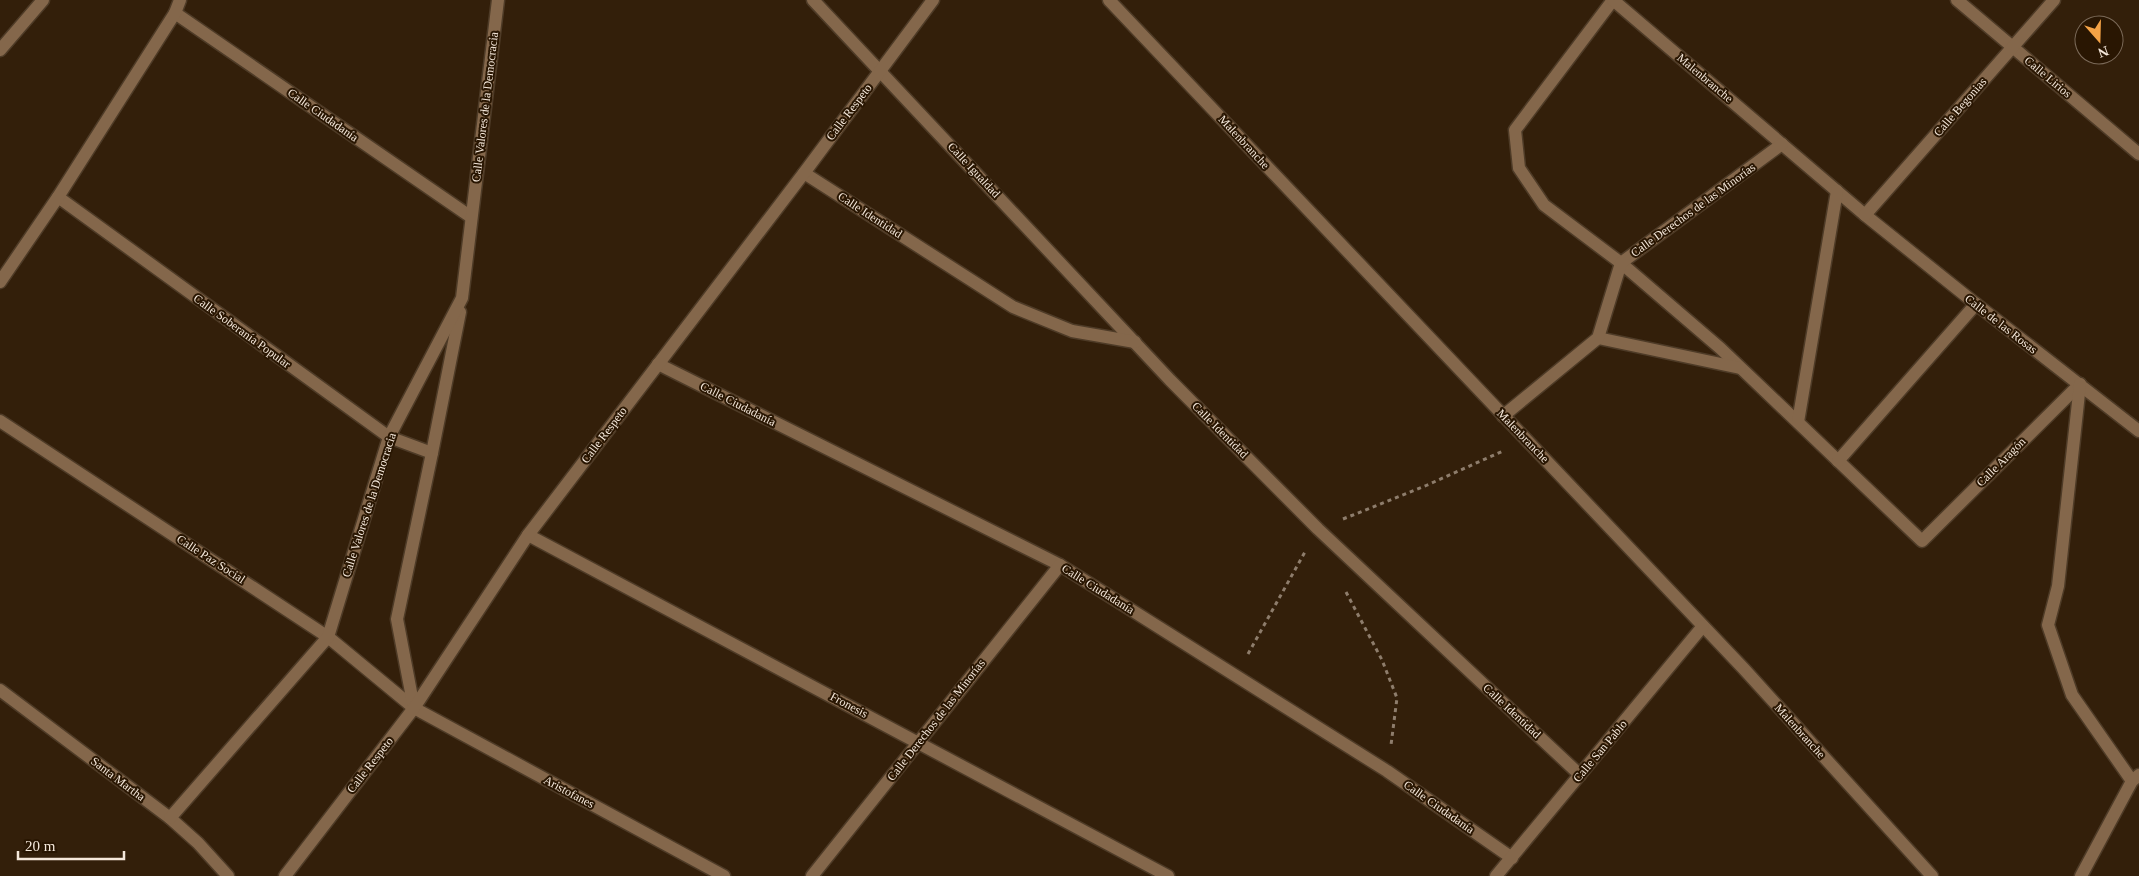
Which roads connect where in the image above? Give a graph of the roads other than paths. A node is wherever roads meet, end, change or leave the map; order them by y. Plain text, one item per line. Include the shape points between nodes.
1 (43, 0) edge
2 (180, 0) edge
3 (498, 0) edge
4 (813, 0) edge
5 (933, 0) edge
6 (1109, 0) edge
7 (1613, 0) edge
8 (1957, 0) edge
9 (2054, 0) edge
10 (176, 13) junction
11 (2013, 47) junction
12 (0, 50) edge
13 (881, 70) junction
14 (1782, 144) junction
15 (2139, 154) edge
16 (804, 173) junction
17 (1837, 191) junction
18 (58, 197) junction
19 (1865, 215) junction
20 (472, 217) junction
21 (1621, 263) junction
22 (0, 282) edge
23 (462, 298) junction
24 (1976, 304) junction
25 (1598, 338) junction
26 (1135, 342) junction
27 (658, 364) junction
28 (1742, 369) junction
29 (2080, 384) junction
30 (1503, 416) junction
31 (0, 421) edge
32 (1798, 422) junction
33 (2139, 431) edge
34 (389, 437) junction
35 (432, 453) junction
36 (1838, 461) junction
37 (528, 535) junction
38 (1060, 565) junction
39 (1703, 626) junction
40 (328, 637) junction
41 (1, 694) edge
42 (414, 708) junction
43 (918, 742) junction
44 (1580, 775) junction
45 (2135, 778) edge
46 (170, 818) junction
47 (1512, 858) junction
48 (228, 876) edge
49 (285, 876) edge
50 (724, 876) edge
51 (812, 876) edge
52 (1168, 876) edge
53 (1496, 876) edge
54 (1932, 876) edge
55 (2081, 876) edge

1 - 12 street
2 - 10 street
3 - 20 street, Calle Valores de la Democracia
4 - 13 street, Calle Igualdad
5 - 13 street, Calle Respeto
6 - 30 street, Malenbranche
7 - 14 street, Malenbranche
7 - 21 street via 1515,130 1519,168 1544,205
8 - 11 street, Calle Lirios
9 - 11 street, Calle Begonias
10 - 18 street
10 - 20 street, Calle Ciudadanía
11 - 15 street, Calle Lirios
11 - 19 street, Calle Begonias
13 - 16 street, Calle Respeto
13 - 26 street, Calle Igualdad
14 - 17 street, Malenbranche
14 - 21 street, Calle Derechos de las Minorías
16 - 26 street, Calle Identidad via 1013,307 1072,331
16 - 27 street, Calle Respeto
17 - 19 street, Malenbranche
17 - 32 street
18 - 22 street
18 - 34 street, Calle Soberanía Popular
19 - 24 street, Calle de las Rosas
20 - 23 street, Calle Valores de la Democracia
21 - 25 street, Calle Derechos de las Minorías
21 - 28 street
23 - 34 street, Calle Valores de la Democracia
23 - 35 street
24 - 29 street, Calle de las Rosas
24 - 36 street
25 - 28 street
25 - 30 street
26 - 44 street, Calle Identidad via 1318,529
27 - 37 street, Calle Respeto
27 - 38 street, Calle Ciudadanía
28 - 32 street
29 - 33 street, Calle de las Rosas
29 - 36 street, Calle Aragón via 1922,540
29 - 45 street via 2058,586 2048,625 2072,695
30 - 39 street, Malenbranche
31 - 40 street, Calle Paz Social
32 - 36 street
34 - 35 street, Calle Soberanía Popular
34 - 40 street, Calle Valores de la Democracia
35 - 42 street via 396,619
37 - 42 street, Calle Respeto
37 - 43 street, Fronesis
38 - 43 street, Calle Derechos de las Minorías
38 - 47 street, Calle Ciudadanía via 1387,771
39 - 44 street, Calle San Pablo
39 - 54 street, Malenbranche
40 - 42 street, Calle Paz Social
40 - 46 street, Calle Valores de la Democracia
41 - 46 street, Santa Martha
42 - 49 street, Calle Respeto
42 - 50 street, Aristofanes
43 - 51 street, Calle Derechos de las Minorías
43 - 52 street, Fronesis
44 - 47 street, Calle San Pablo
45 - 55 street
46 - 48 street, Santa Martha
47 - 53 street, Calle San Pablo

